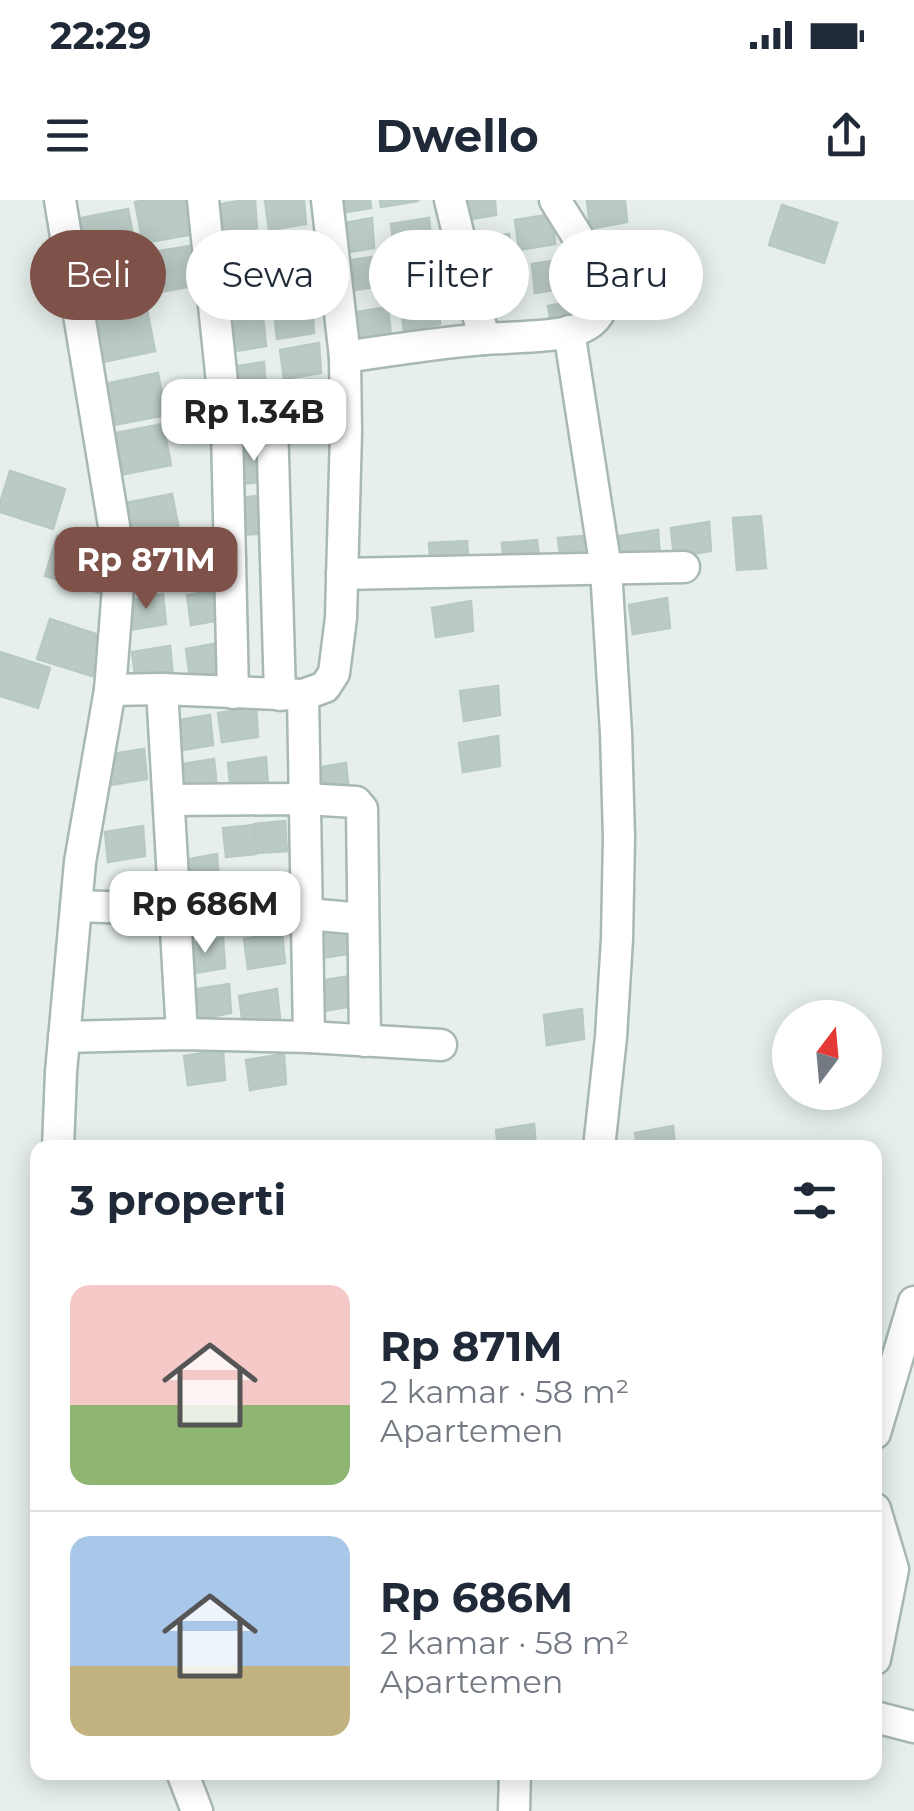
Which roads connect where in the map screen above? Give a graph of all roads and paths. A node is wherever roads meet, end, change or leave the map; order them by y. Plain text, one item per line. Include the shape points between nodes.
1 (60, 200) edge
2 (203, 200) edge
3 (328, 200) edge
4 (450, 200) edge
5 (555, 200) edge
6 (568, 331) junction
7 (484, 339) junction
8 (345, 357) junction
9 (345, 410) junction
10 (272, 422) junction
11 (227, 430) junction
12 (230, 559) junction
13 (120, 562) junction
14 (684, 567) dead end
15 (606, 569) junction
16 (342, 574) junction
17 (162, 688) junction
18 (110, 690) junction
19 (233, 694) junction
20 (291, 695) junction
21 (305, 799) junction
22 (169, 800) junction
23 (76, 906) junction
24 (175, 910) junction
25 (307, 914) junction
26 (363, 919) junction
27 (182, 1034) junction
28 (64, 1038) junction
29 (308, 1038) junction
30 (365, 1041) junction
31 (441, 1046) dead end
32 (58, 1140) edge
33 (600, 1140) edge
34 (914, 1302) edge
35 (882, 1409) edge
36 (882, 1534) edge
37 (882, 1622) edge
38 (882, 1719) edge
39 (914, 1726) edge
40 (185, 1780) edge
41 (515, 1780) edge
42 (197, 1811) edge
43 (514, 1811) edge

1 - 13 street
2 - 11 street
3 - 8 street
4 - 7 street
5 - 6 street via 602,289 600,312 583,328
6 - 7 street
6 - 15 street
7 - 8 street
8 - 9 street
9 - 10 street
9 - 16 street
10 - 11 street
10 - 20 street
11 - 12 street
12 - 13 street
12 - 19 street
13 - 18 street
14 - 15 street
15 - 16 street
15 - 33 street via 619,837
16 - 20 street via 334,673 325,687
17 - 18 street
17 - 19 street
17 - 22 street
18 - 23 street
19 - 20 street
20 - 21 street
21 - 22 street
21 - 25 street
21 - 26 street via 349,800 362,809
22 - 24 street
23 - 24 street
23 - 28 street
24 - 25 street
24 - 27 street
25 - 26 street
25 - 29 street
26 - 30 street
27 - 28 street
27 - 29 street
28 - 32 street
29 - 30 street
30 - 31 street
34 - 35 street
36 - 37 street via 892,1569
38 - 39 street
40 - 42 street
41 - 43 street

